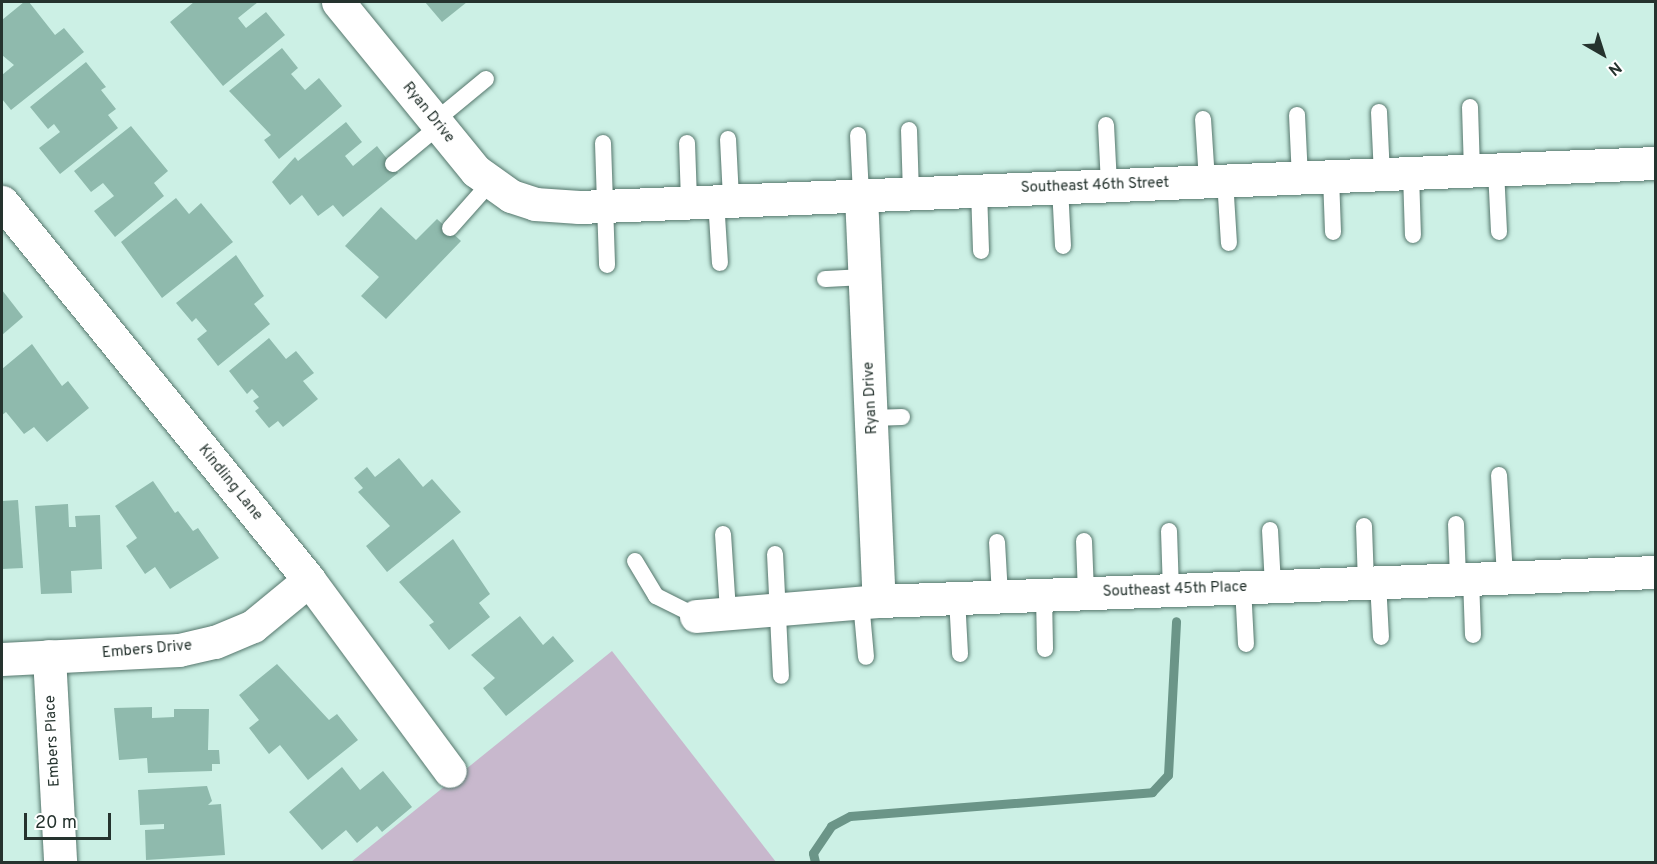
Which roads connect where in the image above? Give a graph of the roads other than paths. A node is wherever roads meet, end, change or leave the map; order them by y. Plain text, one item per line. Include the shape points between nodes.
1 (338, 2) edge
2 (486, 79) dead end
3 (1470, 107) dead end
4 (1379, 112) dead end
5 (1297, 116) dead end
6 (1203, 119) dead end
7 (437, 124) junction
8 (1106, 125) dead end
9 (909, 130) dead end
10 (858, 135) dead end
11 (728, 139) dead end
12 (603, 143) dead end
13 (687, 143) dead end
14 (393, 164) dead end
15 (1656, 164) edge
16 (1484, 170) junction
17 (1396, 174) junction
18 (1316, 177) junction
19 (1216, 181) junction
20 (490, 183) junction
21 (1108, 185) junction
22 (1060, 187) junction
23 (979, 190) junction
24 (911, 193) junction
25 (861, 195) junction
26 (712, 200) junction
27 (2, 202) edge
28 (535, 204) joint
29 (604, 205) junction
30 (450, 228) dead end
31 (1333, 232) dead end
32 (1499, 232) dead end
33 (1413, 235) dead end
34 (1228, 243) dead end
35 (1063, 246) dead end
36 (981, 250) dead end
37 (720, 263) dead end
38 (607, 265) dead end
39 (865, 277) junction
40 (825, 279) dead end
41 (1499, 475) dead end
42 (1456, 524) dead end
43 (1364, 526) dead end
44 (1270, 530) dead end
45 (1168, 531) dead end
46 (723, 534) dead end
47 (1084, 540) dead end
48 (997, 542) dead end
49 (775, 554) dead end
50 (635, 561) dead end
51 (1656, 572) edge
52 (1505, 577) junction
53 (1464, 579) junction
54 (309, 580) junction
55 (1372, 582) junction
56 (1258, 587) junction
57 (1171, 590) junction
58 (1086, 593) junction
59 (1044, 595) junction
60 (1000, 596) junction
61 (957, 598) junction
62 (870, 602) junction
63 (778, 608) junction
64 (728, 612) junction
65 (696, 615) joint
66 (1473, 635) dead end
67 (1381, 637) dead end
68 (1246, 644) dead end
69 (1045, 649) dead end
70 (960, 654) dead end
71 (49, 656) junction
72 (866, 657) dead end
73 (2, 659) edge
74 (781, 676) dead end
75 (450, 771) dead end
76 (60, 862) edge

1 - 7 street, Ryan Drive
2 - 7 lane
3 - 16 lane
4 - 17 lane
5 - 18 lane
6 - 19 lane
7 - 14 lane
7 - 20 street, Ryan Drive
8 - 21 lane
9 - 24 lane
10 - 25 lane
11 - 26 lane
12 - 29 lane
13 - 26 lane
15 - 16 street, Southeast 46th Street
16 - 17 street, Southeast 46th Street
16 - 32 lane
17 - 18 street, Southeast 46th Street
17 - 33 lane
18 - 19 street, Southeast 46th Street
18 - 31 lane
19 - 21 street, Southeast 46th Street
19 - 34 lane
20 - 28 street, Ryan Drive
20 - 30 lane
21 - 22 street, Southeast 46th Street
22 - 23 street, Southeast 46th Street
22 - 35 lane
23 - 24 street, Southeast 46th Street
23 - 36 lane
24 - 25 street, Southeast 46th Street
25 - 26 street, Southeast 46th Street
25 - 39 street, Ryan Drive
26 - 29 street, Southeast 46th Street
26 - 37 lane
27 - 54 street, Kindling Lane
28 - 29 street, Southeast 46th Street
29 - 38 lane
39 - 40 lane
39 - 62 street, Ryan Drive via 887,417
41 - 52 lane
42 - 53 lane
43 - 55 lane
44 - 56 lane
45 - 57 lane
46 - 64 lane
47 - 58 lane
48 - 60 lane
49 - 63 lane
50 - 65 lane via 656,596
51 - 52 street, Southeast 45th Place
52 - 53 street, Southeast 45th Place
53 - 55 street, Southeast 45th Place
53 - 66 lane
54 - 71 street, Embers Drive via 253,626 215,642 179,650
54 - 75 street, Kindling Lane
55 - 56 street, Southeast 45th Place
55 - 67 lane
56 - 57 street, Southeast 45th Place
56 - 68 lane
57 - 58 street, Southeast 45th Place
58 - 59 street, Southeast 45th Place
59 - 60 street, Southeast 45th Place
59 - 69 lane
60 - 61 street, Southeast 45th Place
61 - 62 street, Southeast 45th Place
61 - 70 lane
62 - 63 street, Southeast 45th Place
62 - 72 lane
63 - 64 street, Southeast 45th Place
63 - 74 lane
64 - 65 street, Southeast 45th Place
71 - 73 street, Embers Drive
71 - 76 street, Embers Place

